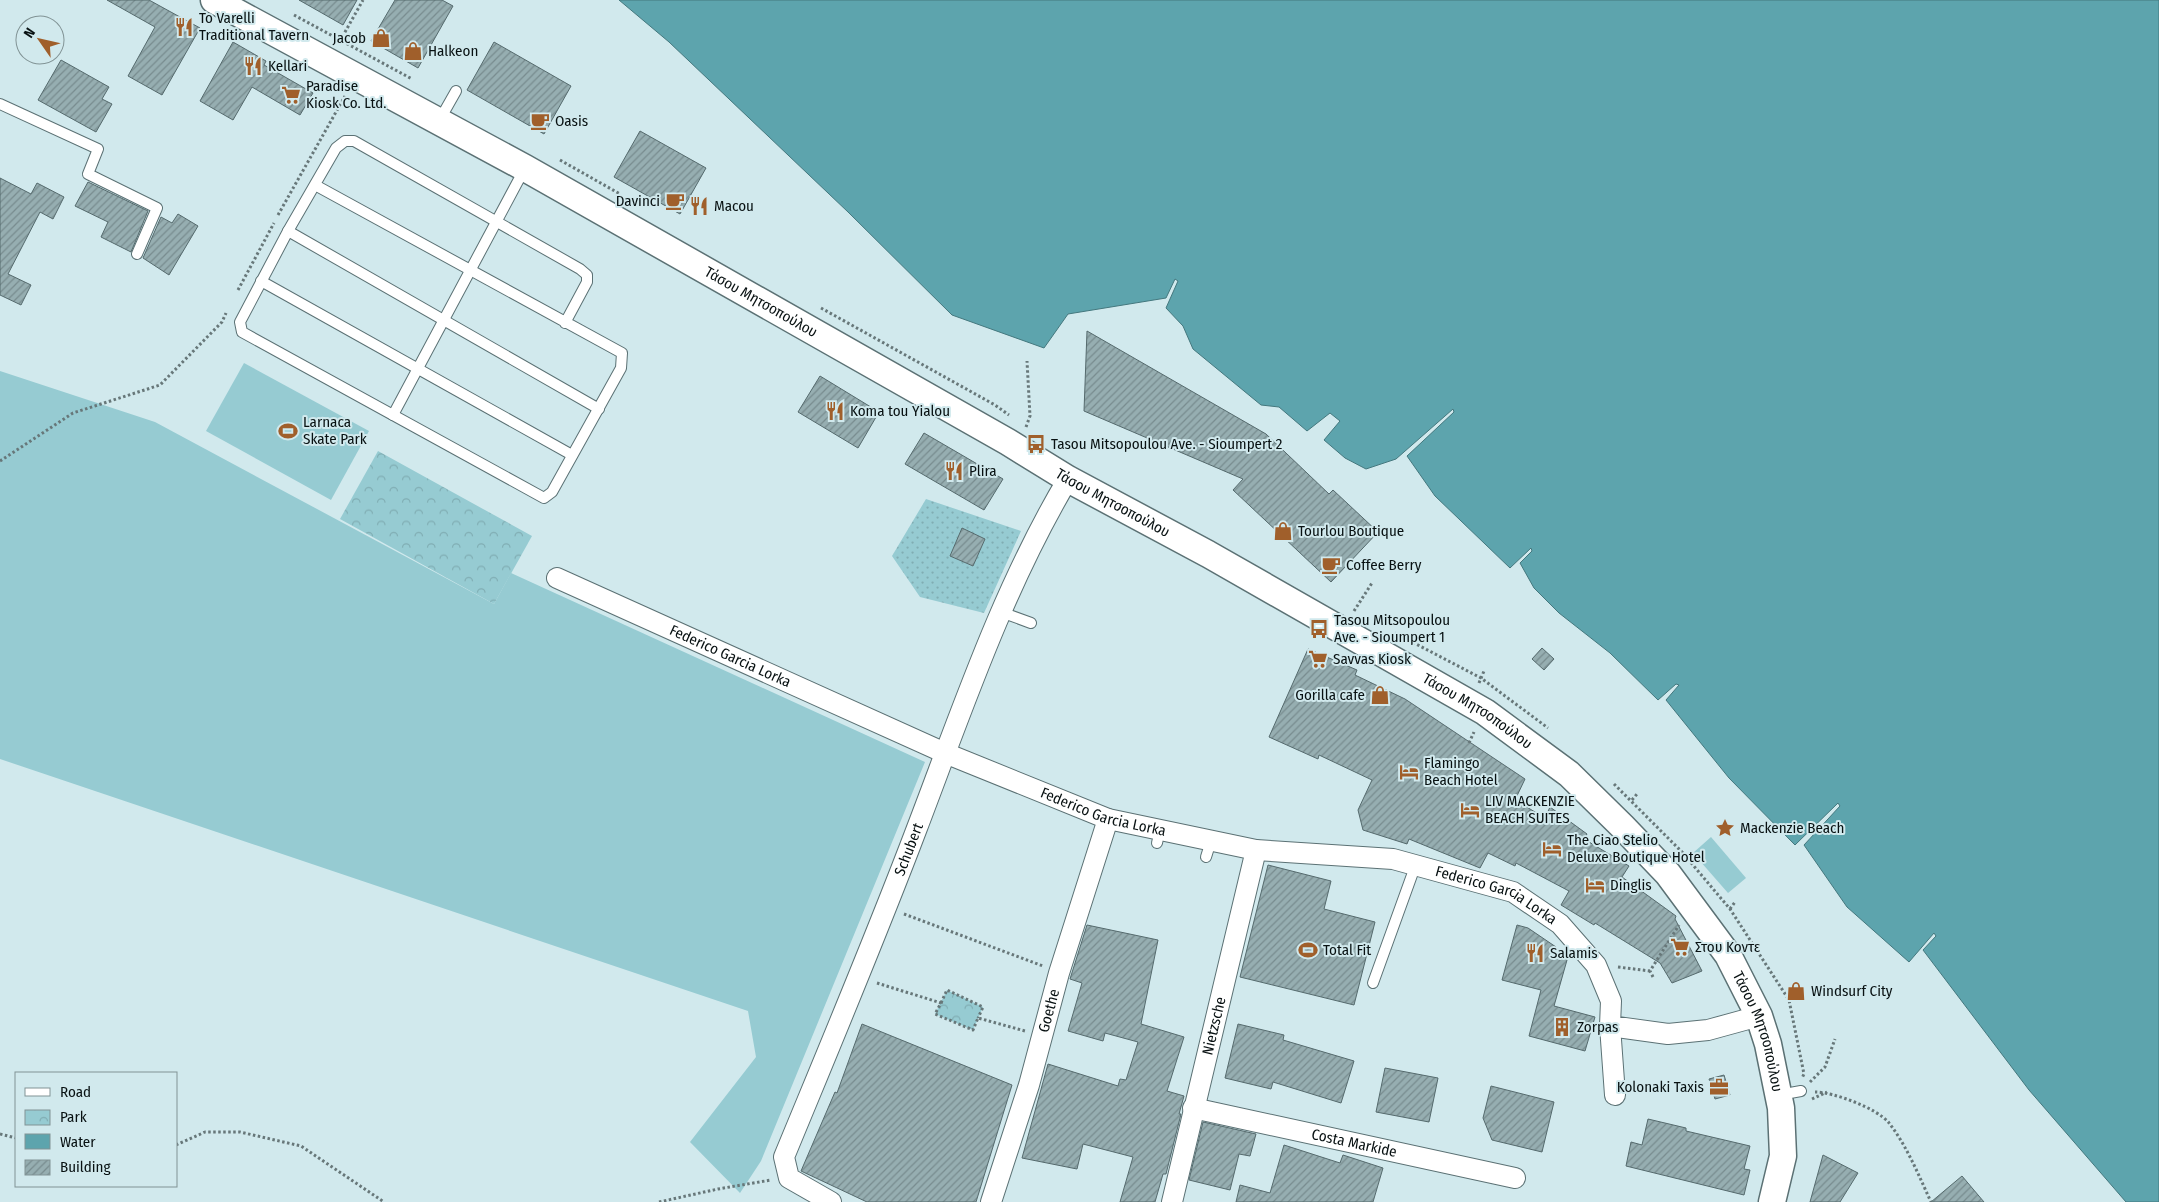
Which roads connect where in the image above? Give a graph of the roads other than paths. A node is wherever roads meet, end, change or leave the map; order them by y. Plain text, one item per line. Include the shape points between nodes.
1 (214, 0) edge
2 (456, 91) dead end
3 (0, 104) edge
4 (439, 122) junction
5 (524, 168) junction
6 (315, 184) junction
7 (496, 221) junction
8 (288, 231) junction
9 (137, 254) dead end
10 (470, 270) junction
11 (261, 281) junction
12 (444, 320) junction
13 (565, 323) junction
14 (418, 369) junction
15 (599, 409) junction
16 (393, 415) junction
17 (572, 456) junction
18 (1068, 479) junction
19 (557, 578) dead end
20 (1001, 612) junction
21 (1031, 623) dead end
22 (945, 752) junction
23 (1108, 819) junction
24 (1256, 850) junction
25 (1416, 864) junction
26 (1374, 982) dead end
27 (1760, 1016) junction
28 (1610, 1026) junction
29 (1615, 1095) dead end
30 (1194, 1108) junction
31 (1515, 1178) dead end
32 (831, 1202) edge
33 (991, 1202) edge
34 (1172, 1202) edge
35 (1772, 1202) edge

1 - 4 street, Τάσου Μητσοπούλου
2 - 4 lane
3 - 9 lane via 98,149 88,174 158,208
4 - 5 street, Τάσου Μητσοπούλου
5 - 7 lane
5 - 18 street, Τάσου Μητσοπούλου
6 - 7 lane via 336,148 345,141 354,141
6 - 8 lane
6 - 10 lane
7 - 10 lane
7 - 13 lane via 587,275 587,282
8 - 11 lane
8 - 12 lane
10 - 12 lane
10 - 13 lane
11 - 14 lane
11 - 16 lane via 240,322 242,332
12 - 14 lane
12 - 15 lane
13 - 15 lane via 622,353 621,368
14 - 16 lane
14 - 17 lane
15 - 17 lane
16 - 17 lane via 544,498 552,492
18 - 20 street, Schubert via 1038,529
18 - 27 street, Τάσου Μητσοπούλου via 1208,554 1485,712 1569,774 1668,874 1728,955
19 - 22 street, Federico Garcia Lorka
20 - 21 lane
20 - 22 street, Schubert
22 - 23 street, Federico Garcia Lorka
22 - 32 street, Schubert via 887,907 784,1158 788,1178
23 - 24 street, Federico Garcia Lorka via 1158,837 1208,849
23 - 33 street, Goethe
24 - 25 street, Federico Garcia Lorka via 1393,859
24 - 30 street, Nietzsche
25 - 26 lane
25 - 28 street, Federico Garcia Lorka via 1513,892 1560,924 1596,965 1611,1001
27 - 28 street via 1708,1030 1668,1034
27 - 35 street, Τάσου Μητσοπούλου via 1768,1044 1790,1093 1783,1156
28 - 29 street, Federico Garcia Lorka
30 - 31 street, Costa Markide
30 - 34 street, Nietzsche

